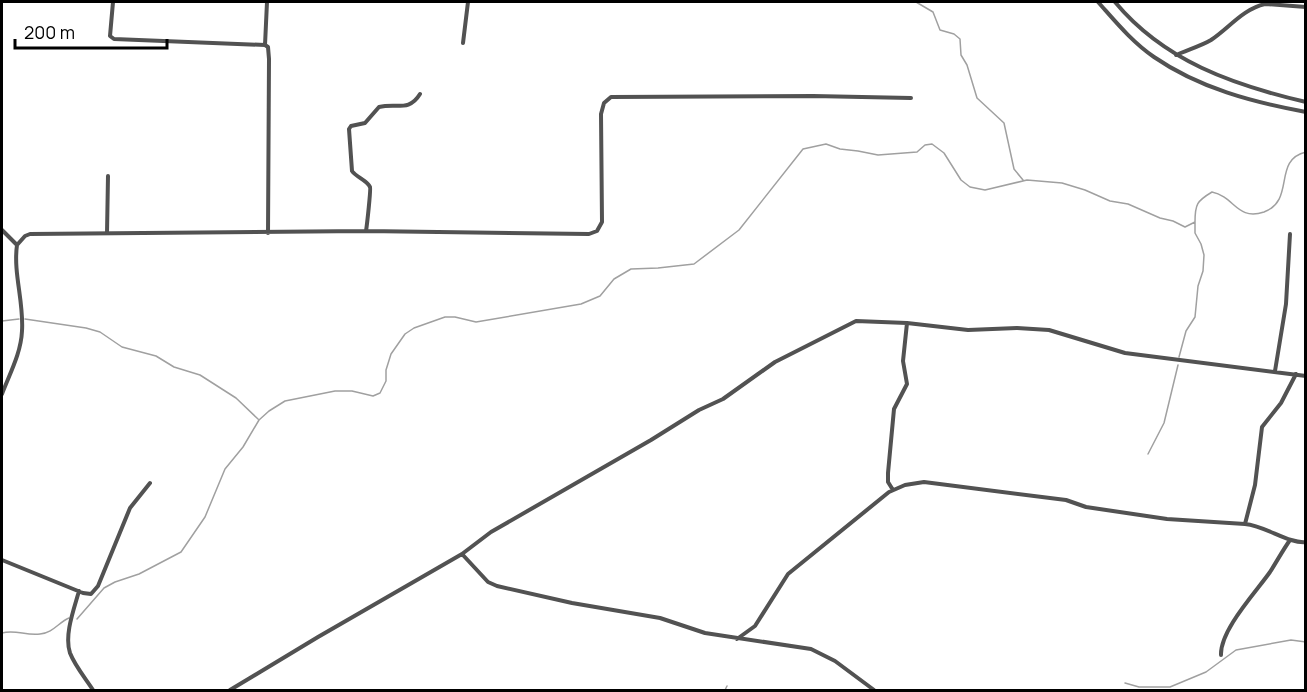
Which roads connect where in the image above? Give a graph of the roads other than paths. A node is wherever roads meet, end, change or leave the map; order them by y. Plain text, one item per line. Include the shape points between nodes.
1 (113, 2) edge
2 (267, 2) edge
3 (468, 2) edge
4 (1098, 2) edge
5 (1115, 2) edge
6 (1305, 7) edge
7 (463, 43) dead end
8 (265, 45) junction
9 (1176, 55) junction
10 (420, 94) dead end
11 (911, 98) dead end
12 (1305, 102) edge
13 (1305, 112) edge
14 (108, 176) dead end
15 (2, 230) edge
16 (366, 231) junction
17 (107, 233) junction
18 (268, 233) junction
19 (1290, 234) dead end
20 (17, 245) junction
21 (907, 323) junction
22 (1275, 371) junction
23 (1296, 374) junction
24 (1305, 376) edge
25 (2, 394) edge
26 (150, 483) dead end
27 (893, 490) junction
28 (1245, 524) junction
29 (1290, 540) junction
30 (1305, 542) edge
31 (462, 554) junction
32 (2, 560) edge
33 (79, 591) junction
34 (737, 639) junction
35 (1221, 655) dead end
36 (93, 690) edge
37 (230, 690) edge
38 (874, 690) edge

1 - 8 street via 110,36 114,39
2 - 8 street
3 - 7 street
4 - 13 street via 1137,44 1170,66 1241,98
5 - 9 street via 1146,33
6 - 9 street via 1259,5 1208,42
8 - 18 street via 269,59
9 - 12 street via 1224,78
10 - 16 street via 410,106 379,107 365,123 349,129 352,171 371,189
11 - 16 street via 616,95 602,108 602,222 594,233
14 - 17 street
15 - 20 street
16 - 18 street
17 - 18 street
17 - 20 street via 30,234
19 - 22 street via 1286,304
20 - 25 street via 22,329 18,355
21 - 22 street via 968,330 1049,330 1132,354
21 - 27 street via 903,361 907,384 894,409 888,473
21 - 31 street via 856,321 790,353 723,399 491,531
22 - 23 street
23 - 24 street
23 - 28 street via 1281,403 1262,427 1255,485
26 - 33 street via 130,508 98,586 91,594
27 - 28 street via 924,482 1066,500 1161,519
27 - 34 street via 788,574 755,627
28 - 29 street via 1267,528
29 - 30 street
29 - 35 street via 1227,634
31 - 34 street via 488,582 497,586 660,618
31 - 37 street
32 - 33 street
33 - 36 street via 69,648
34 - 38 street via 820,652

